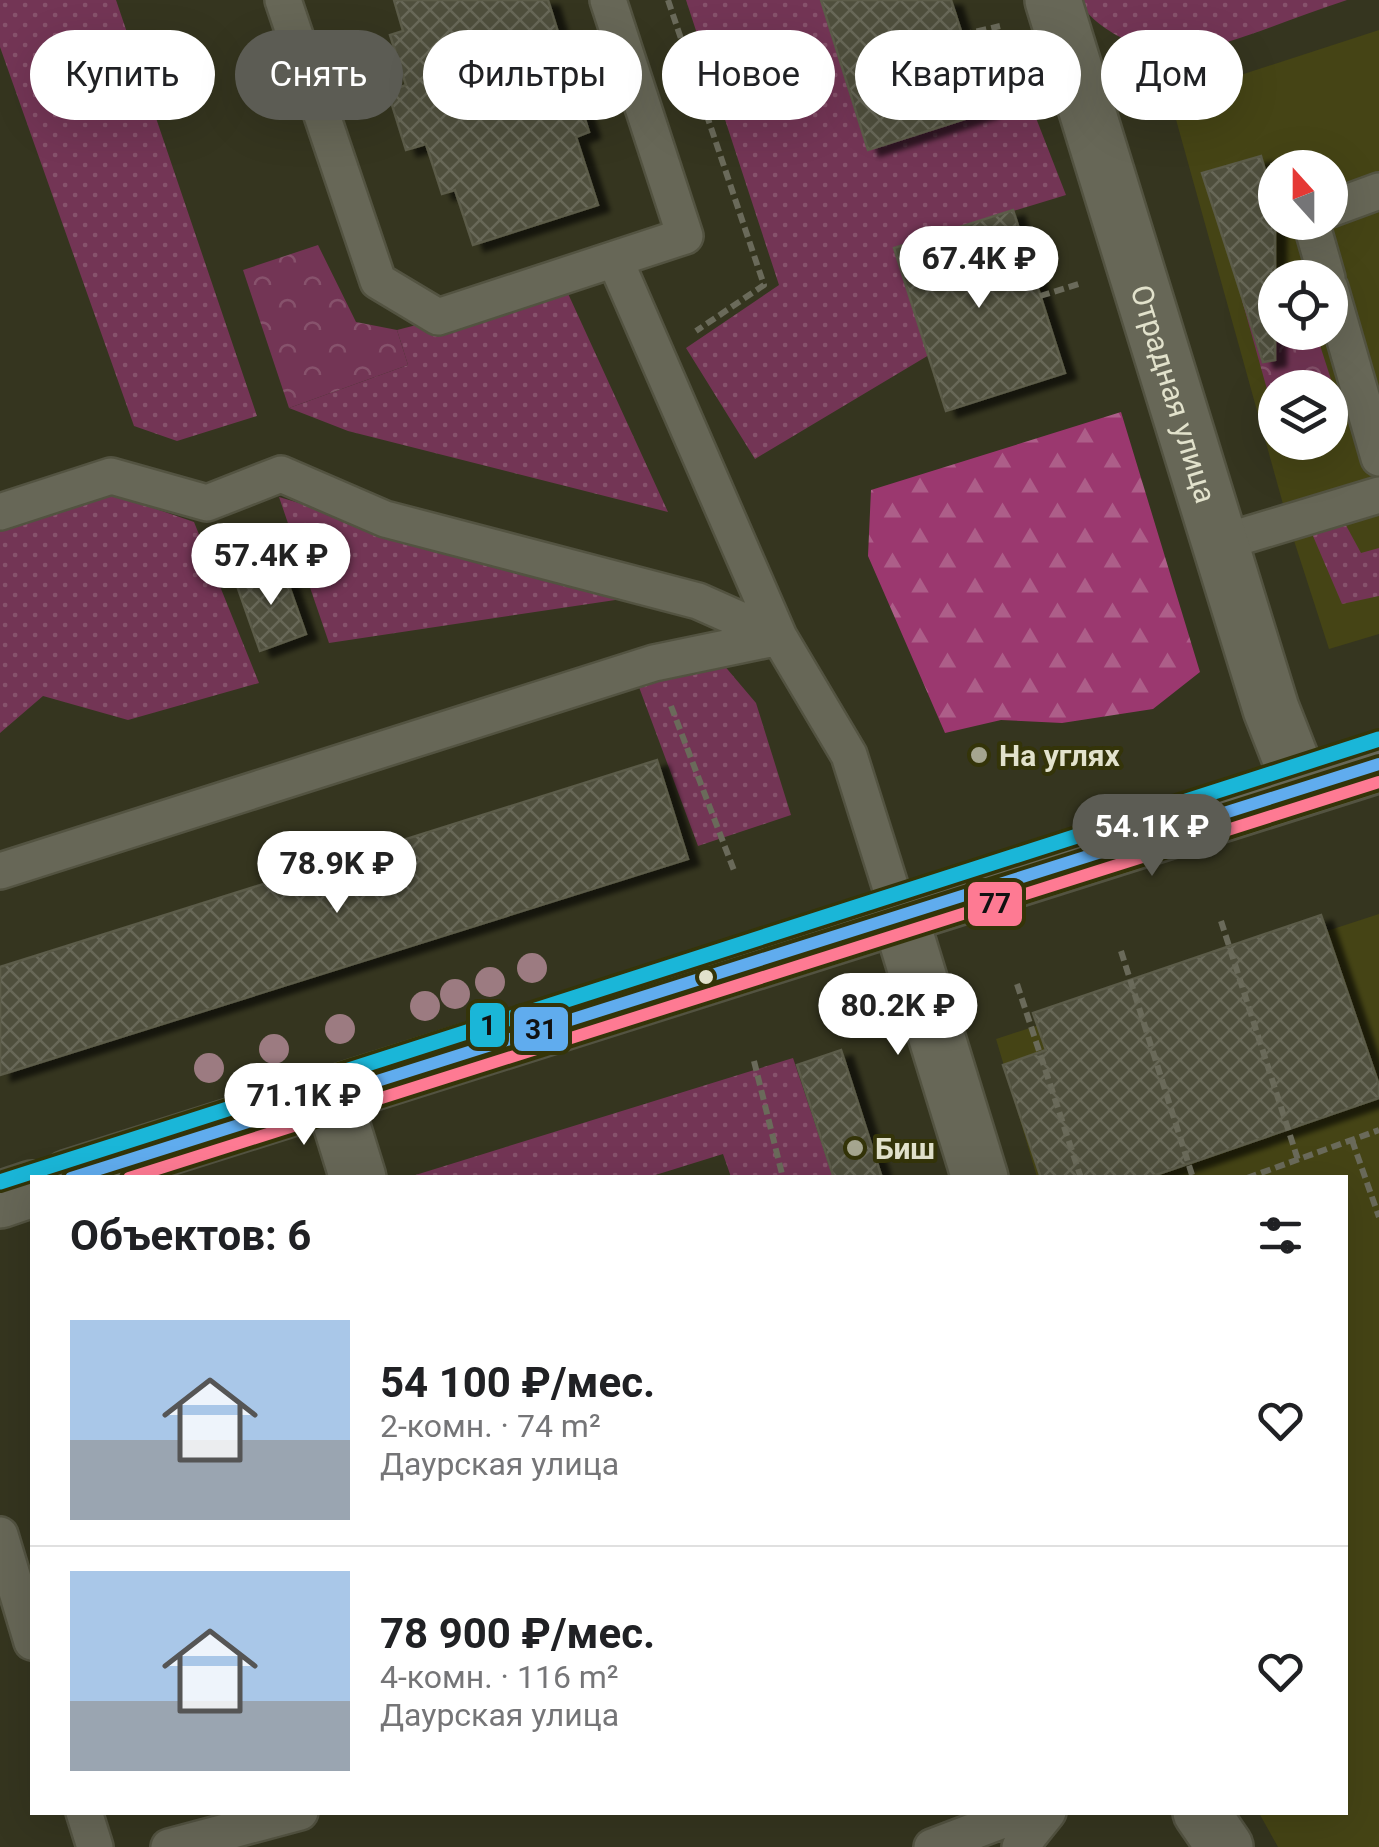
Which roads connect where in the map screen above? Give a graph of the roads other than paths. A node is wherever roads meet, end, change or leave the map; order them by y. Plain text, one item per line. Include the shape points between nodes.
1 (282, 0) edge
2 (608, 0) edge
3 (1053, 0) edge
4 (1379, 191) edge
5 (1348, 203) edge
6 (615, 260) junction
7 (1348, 350) edge
8 (1379, 458) edge
9 (1379, 495) edge
10 (0, 512) edge
11 (1220, 542) junction
12 (779, 637) junction
13 (1379, 764) edge
14 (1302, 788) junction
15 (0, 871) edge
16 (899, 914) junction
17 (332, 1094) junction
18 (158, 1164) edge
19 (89, 1175) edge
20 (357, 1175) edge
21 (979, 1175) edge
22 (30, 1190) edge
23 (0, 1200) edge
24 (0, 1535) edge
25 (30, 1635) edge
26 (85, 1815) edge
27 (289, 1815) edge
28 (1016, 1815) edge
29 (1046, 1815) edge
30 (1204, 1815) edge
31 (95, 1847) edge
32 (169, 1847) edge
33 (932, 1847) edge
34 (1020, 1847) edge
35 (1225, 1847) edge

1 - 6 lane via 378,281 438,317
2 - 6 lane via 685,236
3 - 11 street, Отрадная улица
4 - 5 lane
6 - 12 lane
7 - 8 lane
9 - 11 lane
10 - 12 lane via 111,476 207,503 281,474 385,519 698,601
11 - 14 street, Отрадная улица
12 - 15 lane via 654,663
12 - 16 lane via 849,755
13 - 14 street
14 - 16 street
16 - 17 street
16 - 21 street
17 - 18 street
17 - 20 street
18 - 19 street
22 - 23 street
24 - 25 lane
26 - 31 lane
27 - 32 lane
28 - 33 lane
29 - 34 lane
30 - 35 street

